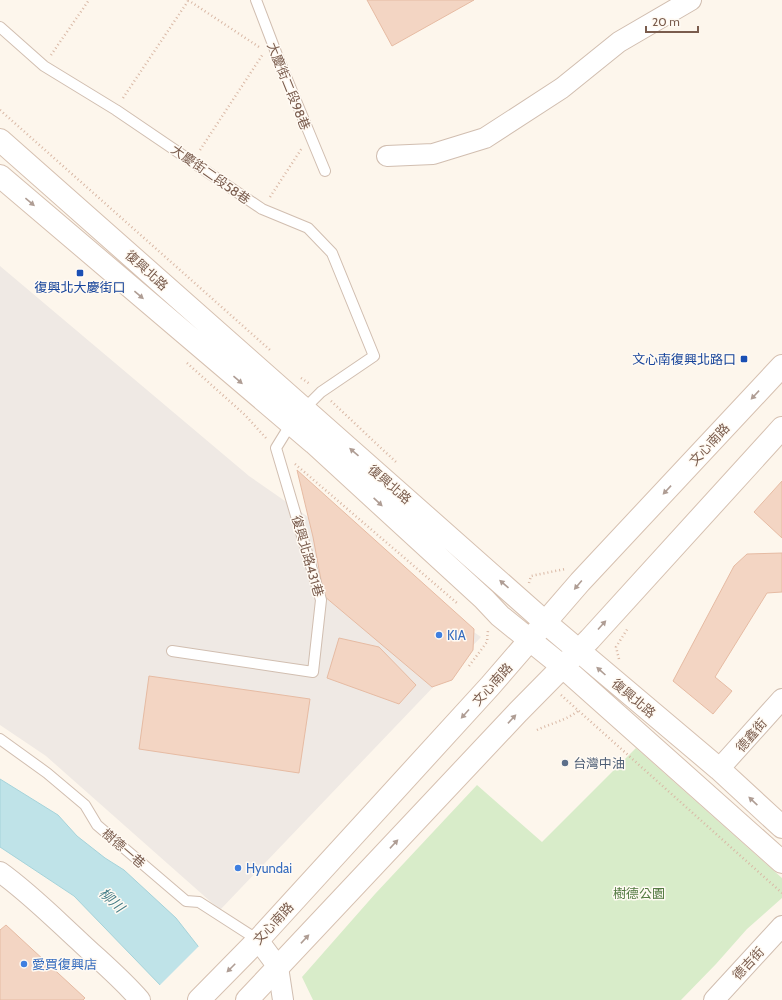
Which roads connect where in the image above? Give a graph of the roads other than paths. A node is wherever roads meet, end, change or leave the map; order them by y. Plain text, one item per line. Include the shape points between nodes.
1 (256, 0) edge
2 (691, 0) edge
3 (0, 27) edge
4 (0, 140) edge
5 (387, 156) dead end
6 (325, 171) dead end
7 (0, 176) edge
8 (782, 366) edge
9 (297, 416) junction
10 (782, 428) edge
11 (546, 623) junction
12 (530, 640) junction
13 (578, 650) junction
14 (172, 651) dead end
15 (562, 666) junction
16 (782, 699) edge
17 (0, 739) edge
18 (719, 769) junction
19 (782, 827) edge
20 (782, 862) edge
21 (0, 872) edge
22 (782, 926) edge
23 (258, 940) junction
24 (278, 967) junction
25 (140, 1000) edge
26 (199, 1000) edge
27 (247, 1000) edge
28 (275, 1000) edge
29 (283, 1000) edge
30 (714, 1000) edge

1 - 6 lane, 大慶街二段98巷
2 - 5 street via 619,42 562,88 485,138 433,154
3 - 9 lane, 大慶街二段58巷 via 44,66 116,110 262,209 308,228 332,254 374,356 321,392
4 - 9 street, 復興北路 via 270,381
7 -> 9 street, 復興北路
8 -> 11 street, 文心南路 via 580,582
11 -> 9 street, 復興北路
9 -> 12 street, 復興北路 via 337,464 500,616
9 - 14 lane, 復興北路431巷 via 276,448 322,600 313,672
13 -> 10 street
11 - 12 street, 文心南路
11 - 13 street, 復興北路
12 - 15 street, 復興北路
12 -> 23 street, 文心南路
13 - 15 street
18 -> 13 street, 復興北路
15 - 20 street, 復興北路
24 -> 15 street
16 - 18 street, 德鑫街
17 - 23 lane, 樹德一巷 via 85,805 97,825 186,902 199,902
19 -> 18 street, 復興北路
21 - 25 street via 75,937
22 - 30 street, 德吉街
23 - 24 street
23 -> 26 street, 文心南路
24 - 27 street
24 - 28 lane
24 - 29 street

